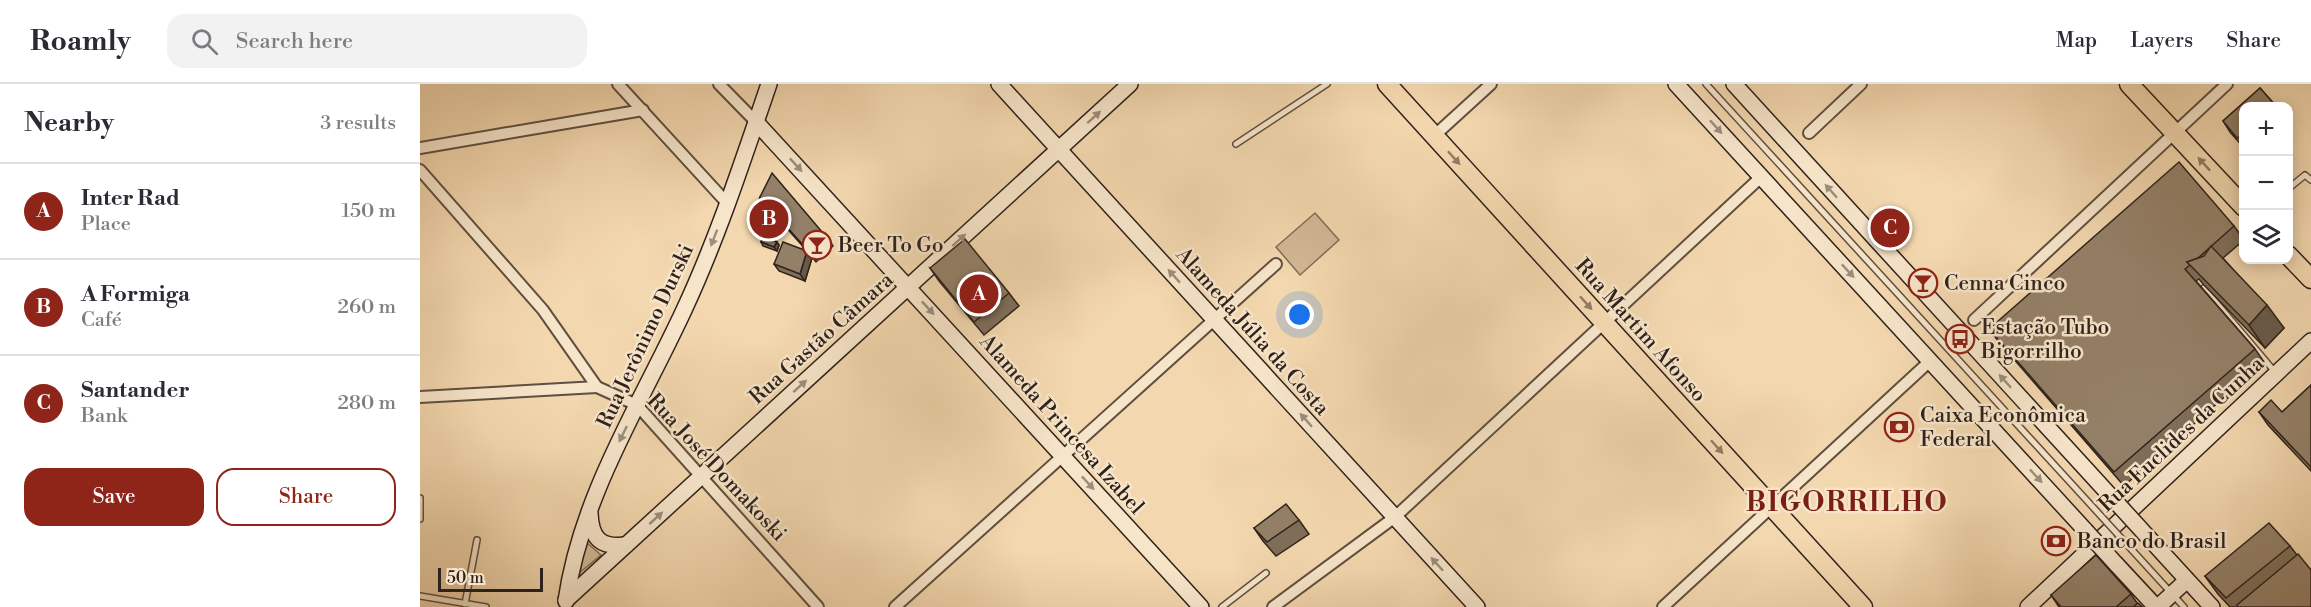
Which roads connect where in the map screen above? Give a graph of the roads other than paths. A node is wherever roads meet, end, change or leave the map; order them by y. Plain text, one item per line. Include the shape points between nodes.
1 (618, 84) edge
2 (719, 84) edge
3 (769, 84) edge
4 (999, 84) edge
5 (1130, 84) edge
6 (1327, 84) edge
7 (1387, 84) edge
8 (1491, 84) edge
9 (1676, 84) edge
10 (1706, 84) edge
11 (1734, 84) edge
12 (1861, 84) edge
13 (2129, 84) edge
14 (2227, 84) edge
15 (643, 110) junction
16 (756, 122) junction
17 (1809, 133) dead end
18 (2175, 133) junction
19 (1434, 136) junction
20 (1236, 144) dead end
21 (420, 148) edge
22 (1059, 149) junction
23 (420, 170) edge
24 (1761, 177) junction
25 (2311, 180) edge
26 (2293, 186) edge
27 (2239, 202) edge
28 (727, 203) junction
29 (2293, 259) edge
30 (1276, 264) dead end
31 (2311, 279) edge
32 (908, 287) junction
33 (2204, 288) edge
34 (1214, 320) junction
35 (1974, 320) dead end
36 (1604, 323) junction
37 (2311, 341) edge
38 (1930, 361) junction
39 (2276, 374) junction
40 (597, 387) junction
41 (420, 397) edge
42 (637, 405) junction
43 (1063, 456) junction
44 (701, 476) junction
45 (420, 498) edge
46 (1772, 507) junction
47 (590, 510) junction
48 (1395, 518) junction
49 (420, 519) edge
50 (477, 540) dead end
51 (626, 545) junction
52 (1266, 573) dead end
53 (2187, 580) junction
54 (2172, 594) junction
55 (420, 596) edge
56 (566, 603) edge
57 (465, 604) junction
58 (486, 607) edge
59 (818, 607) edge
60 (895, 607) edge
61 (1201, 607) edge
62 (1222, 607) edge
63 (1273, 607) edge
64 (1477, 607) edge
65 (1663, 607) edge
66 (1863, 607) edge
67 (2028, 607) edge
68 (2157, 607) edge
69 (2184, 607) edge
70 (2212, 607) edge

1 - 15 street
2 - 16 street, Alameda Princesa Izabel
3 - 16 street, Rua Jerônimo Durski
4 - 22 street, Alameda Júlia da Costa
22 -> 5 street, Rua Gastão Câmara
6 - 20 lane
7 - 19 main road, Rua Martim Afonso
8 - 19 street
9 -> 24 street
10 - 54 lane, bridge
53 -> 11 street, bridge
12 - 17 street
13 - 18 main road
14 - 18 street
15 - 21 street
15 - 28 street
16 - 28 street, Rua Jerônimo Durski
16 -> 32 street, Alameda Princesa Izabel
27 -> 18 main road
18 - 35 street
19 -> 36 main road, Rua Martim Afonso
32 -> 22 street, Rua Gastão Câmara
34 -> 22 street, Alameda Júlia da Costa
23 - 40 street via 543,310
24 - 36 street
24 -> 38 street
25 - 26 lane via 2305,175
28 -> 42 street, Rua Jerônimo Durski via 692,292
29 - 31 main road
30 - 34 street
32 -> 43 street, Alameda Princesa Izabel
44 -> 32 street, Rua Gastão Câmara
33 - 39 lane
34 - 43 street
48 -> 34 street, Alameda Júlia da Costa
36 -> 46 main road, Rua Martim Afonso
36 - 48 street
37 - 39 street, Rua Euclides da Cunha
38 - 46 street
38 -> 68 street, bridge
39 - 67 street, Rua Euclides da Cunha
40 - 41 street
40 - 42 street, Rua José Domakoski
42 - 44 street, Rua José Domakoski
42 -> 47 street, Rua Jerônimo Durski
43 - 60 street
43 -> 61 street, Alameda Princesa Izabel
51 -> 44 street, Rua Gastão Câmara
44 - 59 street, Rua José Domakoski
45 - 49 lane
46 - 65 street
46 - 66 main road, Rua Martim Afonso
47 - 51 street via 595,536 611,547
47 - 56 street, Rua Jerônimo Durski
48 - 63 street
64 -> 48 street, Alameda Júlia da Costa
50 - 57 lane
51 - 56 street, Rua Gastão Câmara
52 - 62 lane
53 - 54 street
53 - 70 street
54 - 68 street
54 - 69 lane
55 - 57 lane
57 - 58 lane

